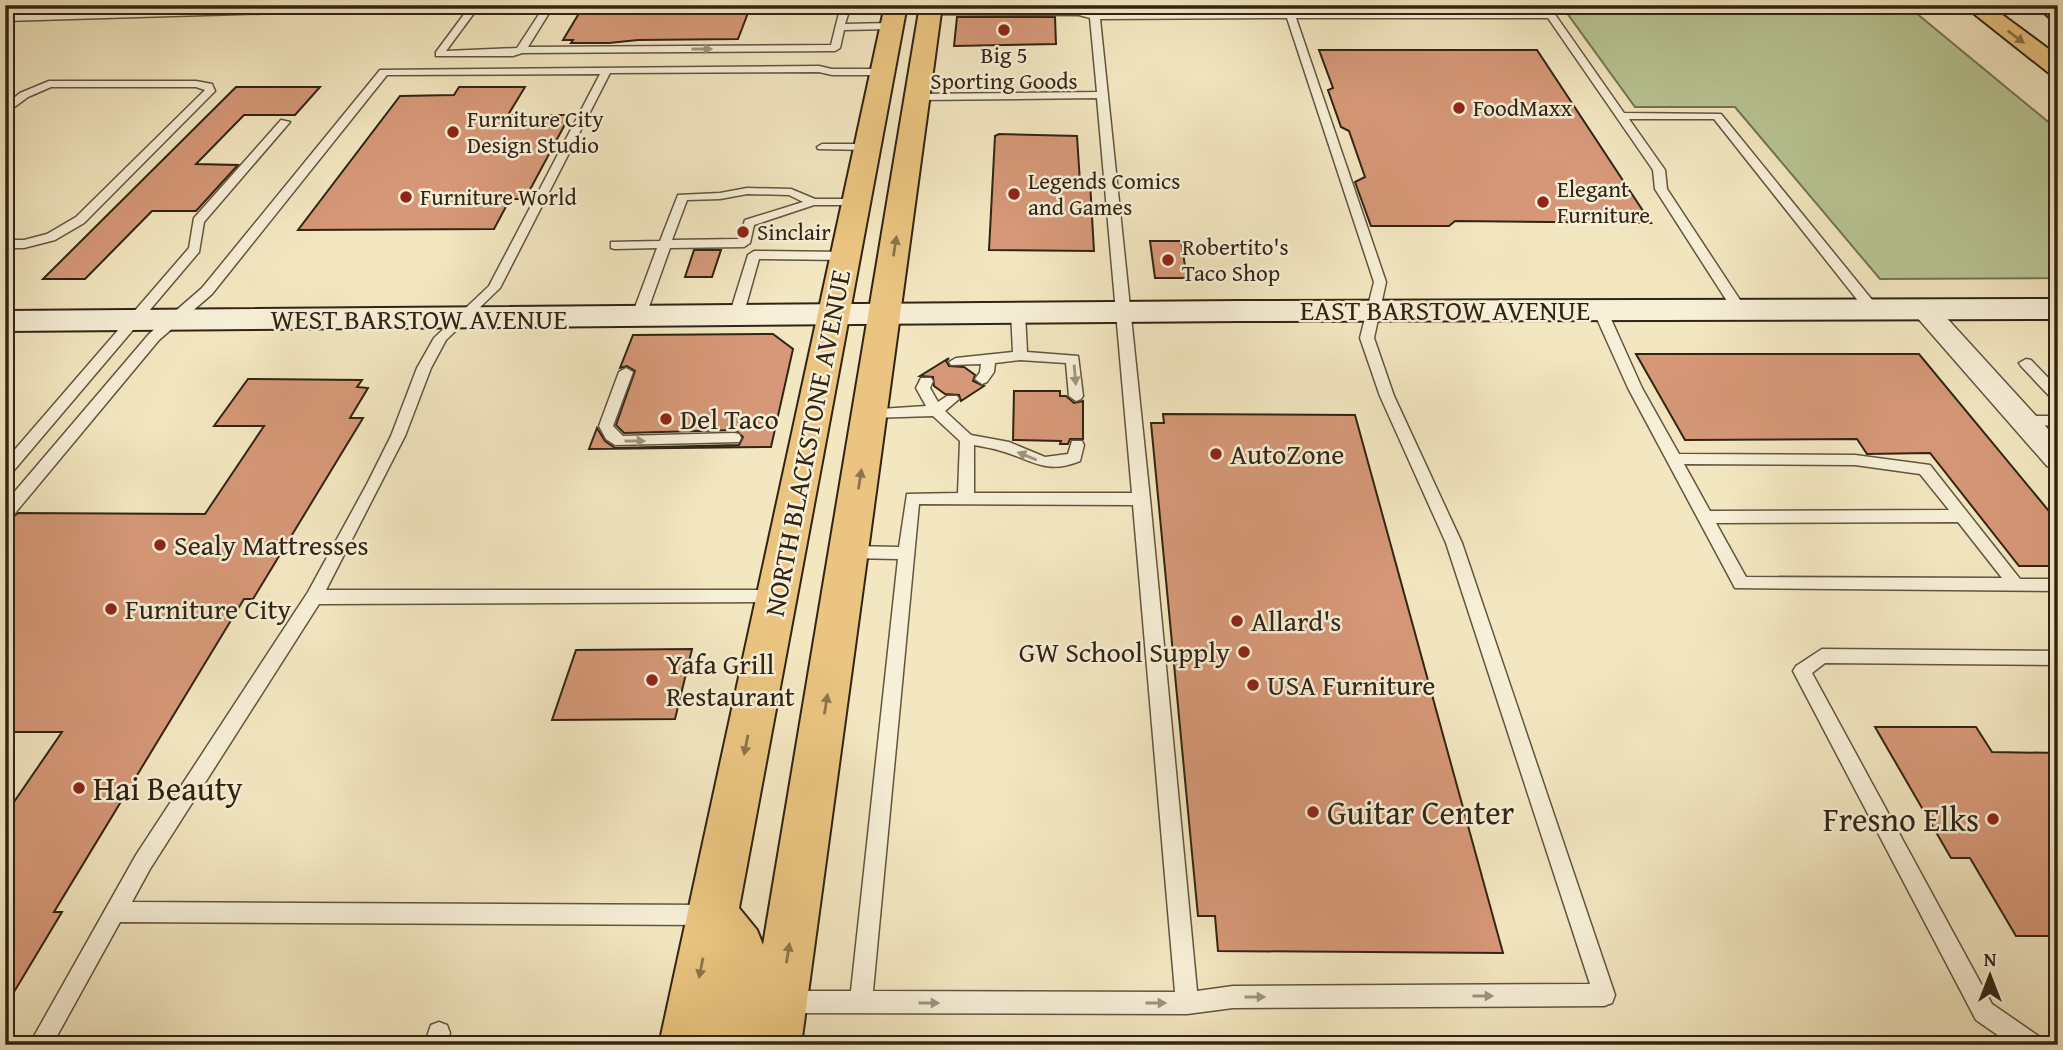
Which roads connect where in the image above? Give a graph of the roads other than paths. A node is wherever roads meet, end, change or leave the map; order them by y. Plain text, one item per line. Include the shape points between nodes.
1 (377, 5) edge
2 (476, 5) edge
3 (550, 5) edge
4 (846, 5) edge
5 (1974, 5) edge
6 (2047, 5) edge
7 (912, 12) edge
8 (2058, 13) edge
9 (5, 15) edge
10 (1095, 16) junction
11 (1291, 16) junction
12 (840, 27) junction
13 (521, 50) junction
14 (2058, 68) edge
15 (606, 72) junction
16 (882, 72) junction
17 (1102, 95) junction
18 (918, 97) junction
19 (5, 110) edge
20 (1621, 116) junction
21 (285, 122) dead end
22 (822, 147) dead end
23 (867, 147) junction
24 (813, 202) junction
25 (856, 202) junction
26 (744, 243) junction
27 (5, 244) edge
28 (615, 245) dead end
29 (663, 245) junction
30 (754, 255) junction
31 (845, 256) junction
32 (1739, 309) junction
33 (1872, 309) junction
34 (1924, 309) junction
35 (2058, 309) edge
36 (1374, 310) junction
37 (1600, 310) junction
38 (1124, 312) junction
39 (885, 313) junction
40 (1018, 313) junction
41 (833, 315) junction
42 (736, 316) junction
43 (461, 318) junction
44 (638, 318) junction
45 (134, 320) junction
46 (174, 320) junction
47 (5, 321) edge
48 (1020, 356) junction
49 (988, 359) junction
50 (956, 362) dead end
51 (2026, 363) dead end
52 (969, 371) dead end
53 (626, 372) dead end
54 (982, 379) dead end
55 (926, 381) dead end
56 (1076, 396) dead end
57 (2058, 397) edge
58 (952, 399) dead end
59 (936, 411) junction
60 (870, 413) junction
61 (2024, 421) junction
62 (2058, 421) edge
63 (734, 438) dead end
64 (967, 439) junction
65 (1077, 445) dead end
66 (5, 451) edge
67 (23, 451) junction
68 (1674, 459) junction
69 (2058, 459) edge
70 (5, 471) edge
71 (966, 498) junction
72 (1142, 499) junction
73 (5, 513) edge
74 (1962, 516) junction
75 (1705, 517) junction
76 (849, 552) junction
77 (906, 553) junction
78 (2016, 585) junction
79 (2058, 585) edge
80 (314, 597) junction
81 (776, 597) junction
82 (2058, 658) edge
83 (114, 912) junction
84 (712, 915) junction
85 (780, 1002) junction
86 (861, 1003) junction
87 (1187, 1003) junction
88 (40, 1045) edge
89 (686, 1045) edge
90 (733, 1045) edge
91 (774, 1045) edge
92 (2032, 1045) edge

1 - 9 street
2 - 13 lane via 439,54
3 - 13 lane
4 - 12 lane
5 -> 14 main road
6 - 8 main road
7 - 10 lane via 1079,12
7 - 12 lane
7 - 16 main road, NORTH BLACKSTONE AVENUE
7 - 18 main road, NORTH BLACKSTONE AVENUE
10 - 11 lane
10 - 17 lane
11 - 20 lane via 1551,15
11 - 36 lane via 1380,282
13 -> 12 lane via 835,48
15 - 16 lane via 624,77
15 - 43 lane via 494,288
15 - 46 lane via 384,72 207,290
16 - 23 main road, NORTH BLACKSTONE AVENUE
17 - 18 lane
17 - 38 lane
39 -> 18 main road, NORTH BLACKSTONE AVENUE
19 - 27 lane via 24,95 49,85 196,84 208,86 211,92 80,220 51,237
20 - 32 lane via 1659,170 1661,189
20 - 33 lane via 1717,116
21 - 45 lane via 198,221 195,249
22 - 23 lane
23 - 25 main road, NORTH BLACKSTONE AVENUE
24 - 25 lane
24 - 26 lane via 749,223
24 - 29 lane via 791,192 682,197
25 - 31 main road, NORTH BLACKSTONE AVENUE
26 - 29 lane
26 - 30 lane
28 - 29 lane
29 - 44 lane
30 - 31 lane
30 - 42 lane
31 - 41 main road, NORTH BLACKSTONE AVENUE
32 - 33 main road, EAST BARSTOW AVENUE
32 - 37 main road, EAST BARSTOW AVENUE
33 - 34 main road, EAST BARSTOW AVENUE
34 - 35 main road, EAST BARSTOW AVENUE
34 - 61 street
36 - 37 main road, EAST BARSTOW AVENUE
36 - 38 main road, EAST BARSTOW AVENUE
87 -> 36 lane via 1233,997 1604,995 1454,543 1374,361 1367,338
37 - 68 lane
38 - 40 main road, EAST BARSTOW AVENUE
38 - 72 lane
39 - 40 main road, EAST BARSTOW AVENUE
39 - 41 main road, EAST BARSTOW AVENUE
39 - 60 main road, NORTH BLACKSTONE AVENUE
40 - 48 lane
41 - 42 main road, WEST BARSTOW AVENUE
41 - 81 main road, NORTH BLACKSTONE AVENUE
42 - 44 main road, WEST BARSTOW AVENUE
43 - 44 main road, WEST BARSTOW AVENUE
43 - 46 main road, WEST BARSTOW AVENUE
43 - 80 lane via 440,338 424,368 398,436
45 - 46 main road, WEST BARSTOW AVENUE
45 - 47 main road, WEST BARSTOW AVENUE
45 - 67 lane
46 - 73 lane via 154,337
48 - 49 lane
48 -> 56 lane via 1073,359
49 - 50 lane
49 - 52 lane
49 - 54 lane
51 - 57 lane
53 -> 63 lane via 606,426 620,441
55 - 59 lane via 923,388 933,393
58 - 59 lane
59 - 60 lane
59 - 64 lane
76 -> 60 main road, NORTH BLACKSTONE AVENUE
61 - 62 lane
61 - 69 street
65 -> 64 lane via 1075,457 1044,462 1004,446
64 - 71 lane
66 - 67 lane
67 - 70 lane
68 - 74 lane via 1855,460 1925,470
68 - 75 lane
71 - 72 lane
71 - 77 lane via 912,498
72 - 87 lane
74 - 75 lane
74 - 78 lane
75 - 78 lane via 1741,583
76 - 77 lane
85 -> 76 main road, NORTH BLACKSTONE AVENUE
77 - 86 lane
78 - 79 lane
80 - 81 lane
80 - 83 lane
81 -> 84 main road, NORTH BLACKSTONE AVENUE
82 - 92 lane via 1822,656 1802,671 1984,1012
83 - 84 lane
83 - 88 lane
84 -> 89 main road, NORTH BLACKSTONE AVENUE
84 - 90 main road via 739,948 744,987
85 - 86 lane
85 - 91 main road, NORTH BLACKSTONE AVENUE
86 -> 87 lane

